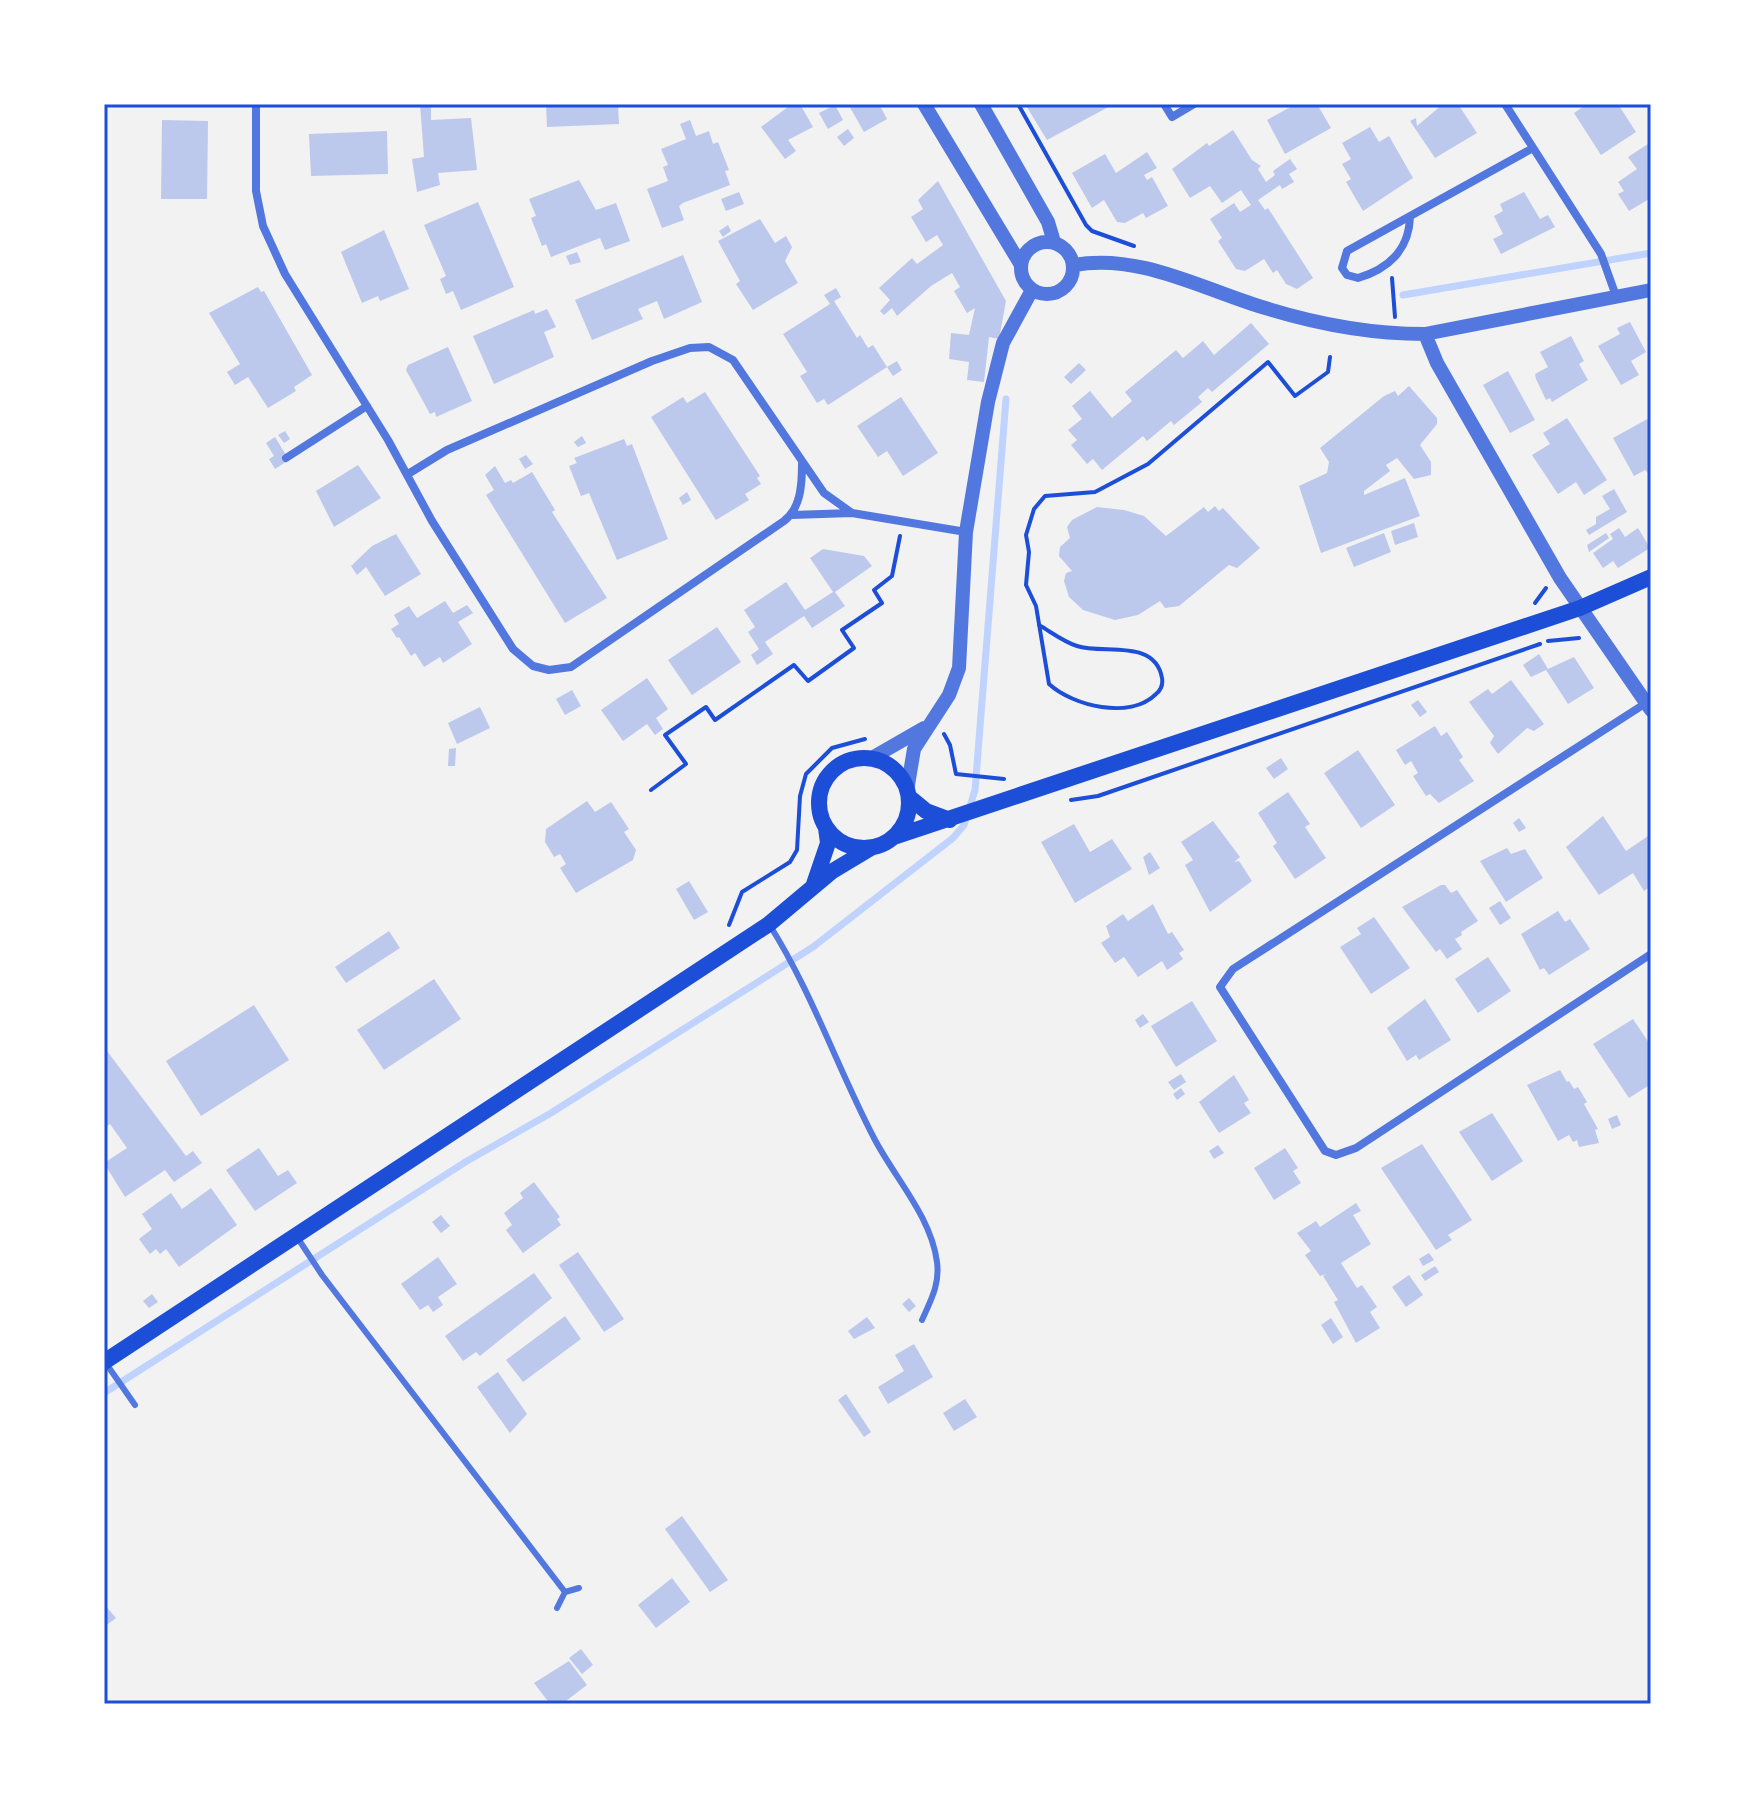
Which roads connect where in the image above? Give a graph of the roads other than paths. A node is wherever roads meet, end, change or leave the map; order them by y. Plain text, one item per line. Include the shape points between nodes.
1 (256, 104) edge
2 (924, 104) edge
3 (981, 104) edge
4 (1164, 104) edge
5 (1194, 104) edge
6 (1505, 104) edge
7 (1533, 148) junction
8 (1410, 217) junction
9 (1054, 242) junction
10 (1021, 265) junction
11 (1074, 265) junction
12 (1032, 290) junction
13 (1651, 290) edge
14 (1616, 296) junction
15 (1425, 334) junction
16 (367, 406) junction
17 (286, 458) dead end
18 (802, 464) junction
19 (408, 474) junction
20 (852, 513) junction
21 (792, 515) junction
22 (966, 532) junction
23 (1651, 577) edge
24 (1580, 608) junction
25 (1649, 706) edge
26 (932, 728) junction
27 (870, 759) junction
28 (908, 794) junction
29 (952, 819) junction
30 (826, 828) junction
31 (894, 837) junction
32 (871, 848) junction
33 (813, 887) junction
34 (769, 924) junction
35 (1651, 954) edge
36 (300, 1241) junction
37 (922, 1320) dead end
38 (104, 1362) edge
39 (135, 1405) dead end
40 (579, 1588) dead end
41 (565, 1592) junction
42 (557, 1608) dead end

1 - 16 street via 256,191 263,226 285,274
2 - 10 street
3 - 9 street via 1048,222
4 - 5 street via 1172,117
6 - 7 street
7 - 8 street
7 - 14 street via 1601,254
8 - 8 street via 1347,251 1342,268 1347,275 1358,278 1385,266 1406,243
9 - 10 street via 1033,246
9 - 11 street
10 - 12 street
11 - 12 street via 1061,291 1047,295
11 - 15 street via 1124,264 1336,327
12 - 22 street via 1003,343
13 - 14 street
14 - 15 street
15 - 24 street
16 - 17 street
16 - 19 street
18 - 19 street via 733,360 709,347 690,348 447,450
18 - 20 street via 824,493
18 - 21 street
19 - 21 street via 513,649 522,660 549,670 571,667 598,650
20 - 21 street
20 - 22 street
22 - 26 street via 959,668
23 - 24 main road
24 - 25 street
24 - 29 main road
25 - 35 street via 1233,969 1220,987 1325,1151 1336,1155 1356,1148
26 - 27 street
26 - 28 street via 914,749
27 - 28 main road via 893,769
27 - 30 main road via 845,763 826,780 819,804
28 - 29 main road via 926,811
28 - 31 main road via 907,816
29 - 31 main road
30 - 32 main road via 846,845
30 - 33 main road via 828,843
31 - 32 main road
32 - 33 main road
33 - 34 main road
34 - 36 main road
34 - 37 lane via 800,972 874,1138 930,1235 937,1287
36 - 38 main road
36 - 41 lane
38 - 39 lane
40 - 41 lane
41 - 42 lane

